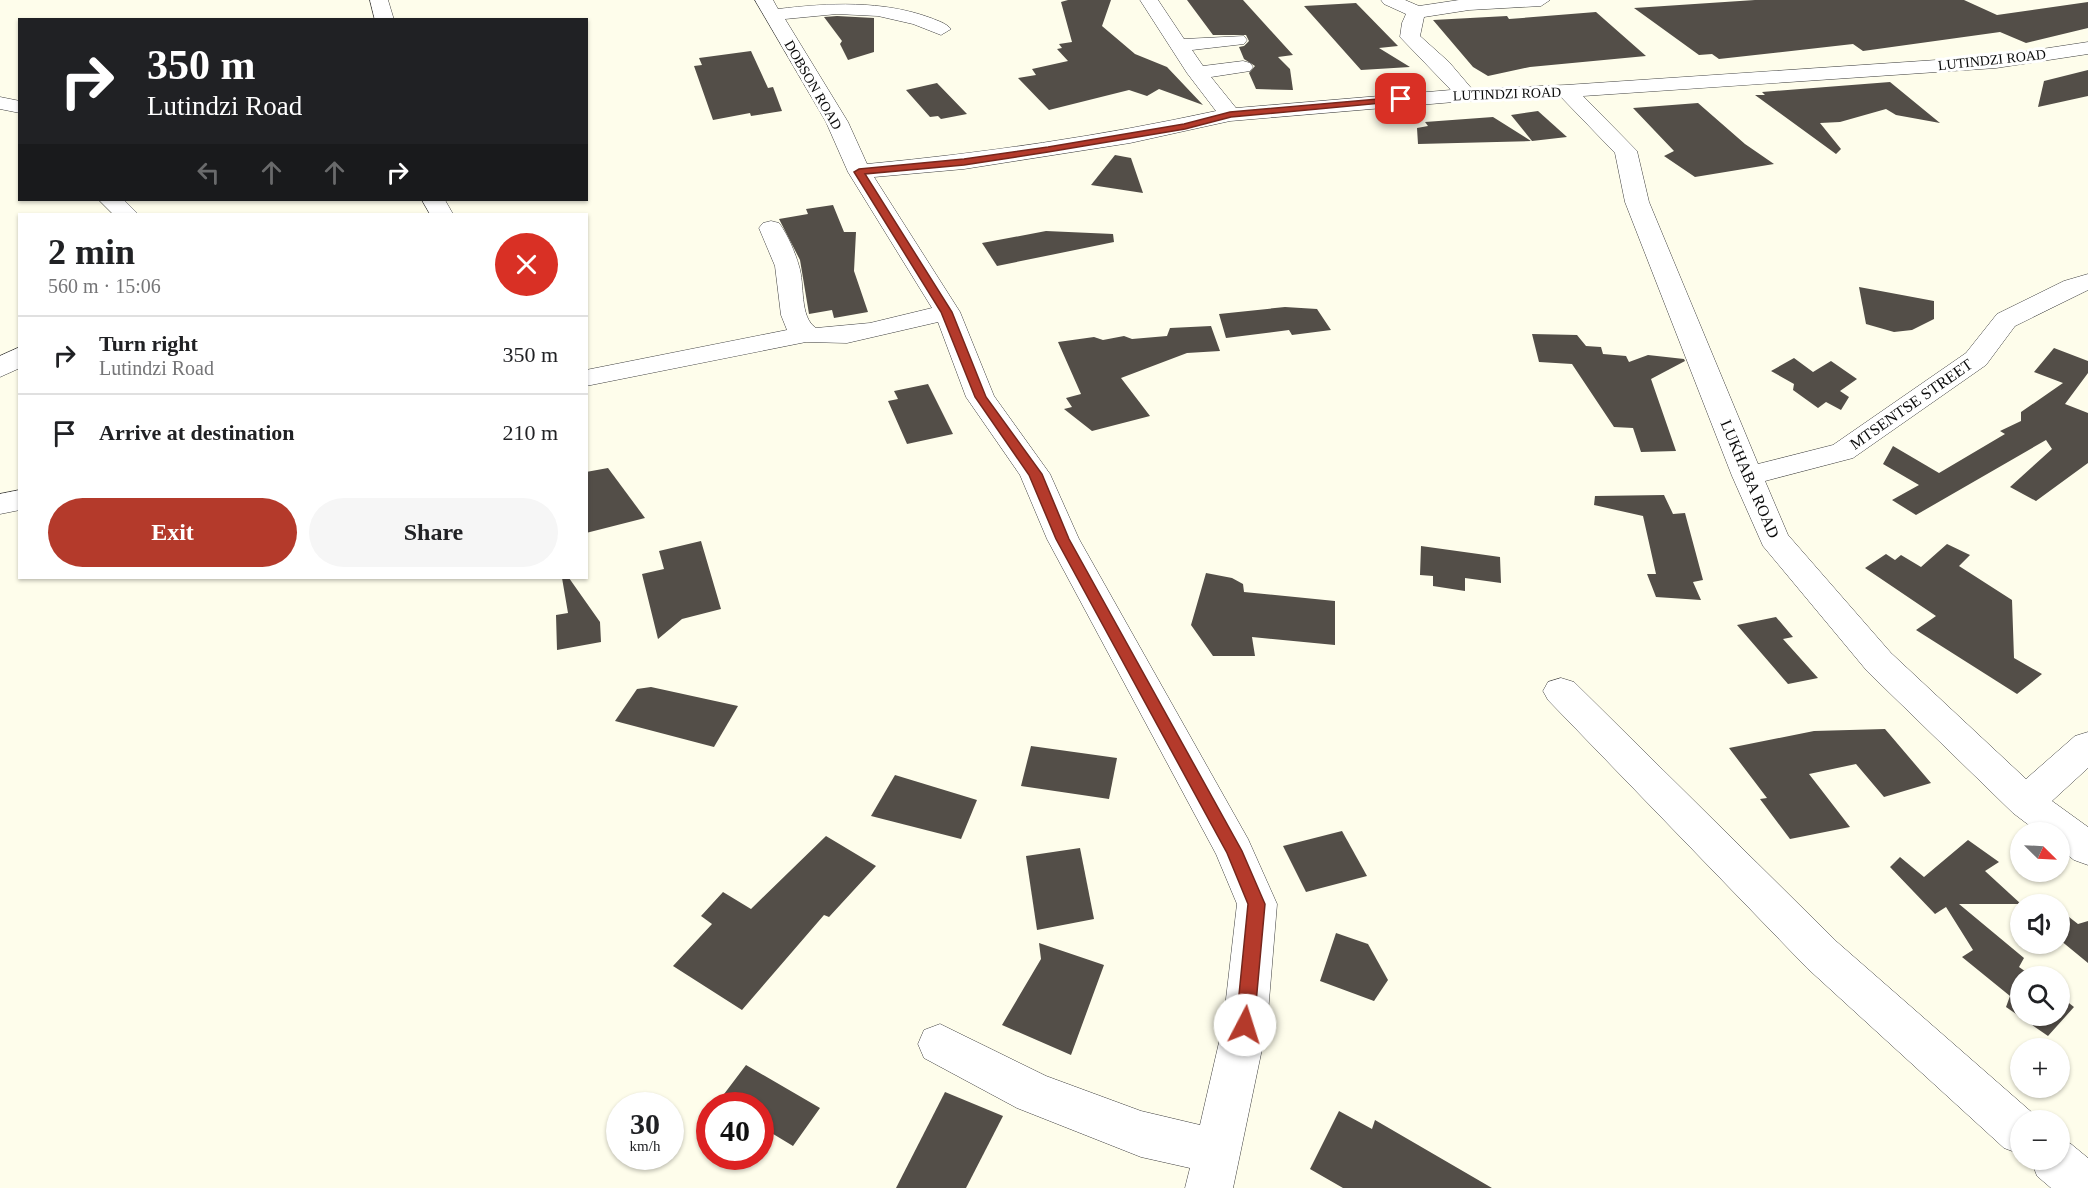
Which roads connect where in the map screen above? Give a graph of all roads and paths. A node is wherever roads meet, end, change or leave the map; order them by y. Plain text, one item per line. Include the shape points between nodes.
1 (379, 0) edge
2 (1149, 0) edge
3 (1390, 0) edge
4 (1541, 0) edge
5 (768, 7) edge
6 (1417, 12) junction
7 (384, 18) edge
8 (941, 29) dead end
9 (1237, 40) dead end
10 (1179, 45) junction
11 (2088, 48) edge
12 (1243, 67) dead end
13 (1197, 73) junction
14 (1566, 91) junction
15 (1466, 95) junction
16 (0, 103) edge
17 (18, 107) edge
18 (1230, 115) junction
19 (859, 172) junction
20 (112, 201) edge
21 (125, 213) edge
22 (771, 228) dead end
23 (2088, 282) edge
24 (947, 312) junction
25 (806, 334) junction
26 (18, 356) edge
27 (0, 369) edge
28 (588, 378) edge
29 (1747, 476) junction
30 (18, 500) edge
31 (0, 504) edge
32 (1561, 691) dead end
33 (2088, 746) edge
34 (2026, 802) junction
35 (2088, 849) edge
36 (940, 1044) dead end
37 (2010, 1123) edge
38 (1214, 1170) edge
39 (2066, 1170) edge
40 (2087, 1188) edge

1 - 7 street
2 - 10 street
3 - 6 street
4 - 6 street
5 - 8 street via 869,6 919,17
5 - 19 street, DOBSON ROAD via 837,122
6 - 15 street via 1410,37
9 - 10 street
10 - 13 street
11 - 14 street, LUTINDZI ROAD via 1996,62
12 - 13 street
13 - 18 street
14 - 15 street, LUTINDZI ROAD
14 - 29 street, LUKHABA ROAD via 1626,152 1637,202
15 - 18 street, LUTINDZI ROAD
16 - 17 street
18 - 19 street, LUTINDZI ROAD via 1185,127 964,162
19 - 24 street, DOBSON ROAD
20 - 21 street
22 - 25 street via 787,266 795,318
23 - 29 street, MTSENTSE STREET via 2006,320 1976,359 1843,452
24 - 25 street via 842,336 817,338
24 - 38 street, DOBSON ROAD via 980,397 1035,474 1063,539 1234,851 1257,904 1245,1025
25 - 28 street
26 - 27 street
29 - 34 street, LUKHABA ROAD via 1774,539 1822,597 1879,662
30 - 31 street
32 - 37 street via 1822,955
33 - 34 street
34 - 35 street, LUKHABA ROAD
36 - 38 street via 1032,1093 1141,1134
39 - 40 street

